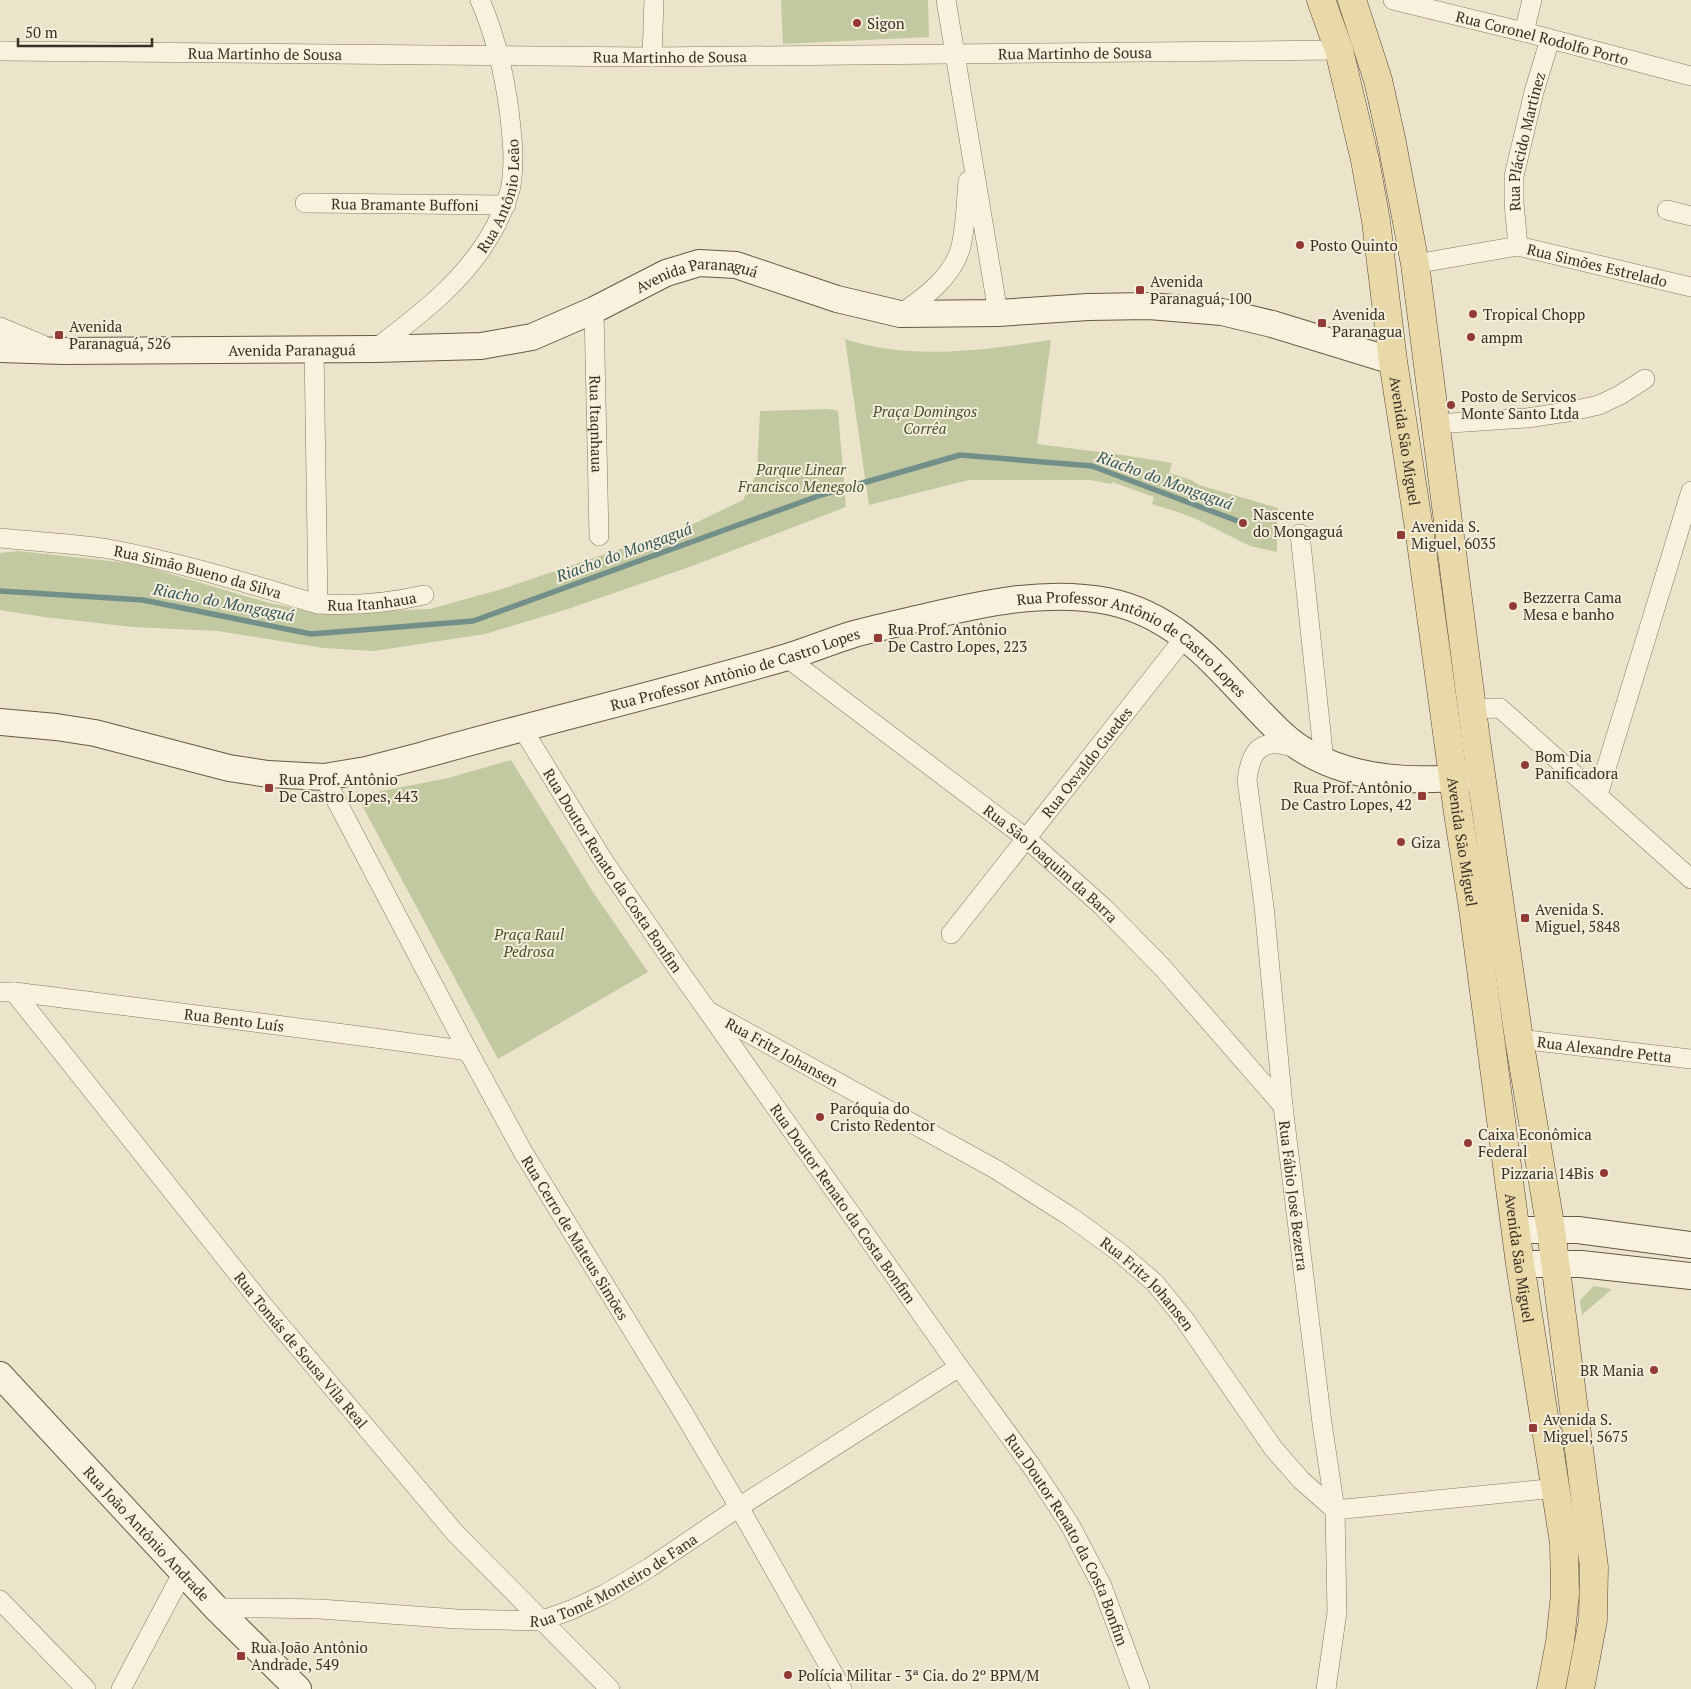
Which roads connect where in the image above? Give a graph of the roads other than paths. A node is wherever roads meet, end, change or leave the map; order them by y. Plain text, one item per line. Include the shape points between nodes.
1 (480, 0) edge
2 (654, 0) edge
3 (946, 0) edge
4 (1320, 0) edge
5 (1352, 0) edge
6 (1393, 0) edge
7 (1532, 0) edge
8 (1524, 32) junction
9 (1550, 39) junction
10 (1339, 50) junction
11 (0, 51) edge
12 (497, 54) junction
13 (955, 55) junction
14 (652, 57) junction
15 (1691, 76) edge
16 (970, 149) junction
17 (305, 203) dead end
18 (506, 205) junction
19 (1667, 210) dead end
20 (1691, 216) edge
21 (1518, 246) junction
22 (1415, 264) junction
23 (1691, 287) edge
24 (594, 310) junction
25 (998, 313) junction
26 (900, 314) junction
27 (0, 327) edge
28 (314, 348) junction
29 (0, 349) edge
30 (375, 349) junction
31 (63, 351) junction
32 (1393, 361) junction
33 (1645, 379) dead end
34 (1435, 414) junction
35 (1691, 491) edge
36 (1300, 534) dead end
37 (599, 536) dead end
38 (0, 538) edge
39 (424, 595) dead end
40 (318, 604) junction
41 (1185, 637) junction
42 (786, 657) junction
43 (1472, 709) junction
44 (0, 722) edge
45 (522, 728) junction
46 (1314, 756) junction
47 (1482, 774) junction
48 (324, 777) junction
49 (1453, 778) junction
50 (1598, 795) junction
51 (1027, 839) junction
52 (1691, 878) edge
53 (951, 934) dead end
54 (7, 992) edge
55 (709, 1011) junction
56 (1519, 1039) junction
57 (468, 1051) junction
58 (1691, 1059) edge
59 (1283, 1106) junction
60 (1516, 1230) junction
61 (1552, 1230) junction
62 (1691, 1245) edge
63 (1520, 1264) junction
64 (1555, 1264) junction
65 (1691, 1276) edge
66 (959, 1366) junction
67 (0, 1375) edge
68 (1556, 1488) junction
69 (739, 1507) junction
70 (1335, 1510) junction
71 (183, 1572) junction
72 (0, 1600) edge
73 (216, 1608) junction
74 (540, 1621) junction
75 (86, 1689) edge
76 (121, 1689) edge
77 (298, 1689) edge
78 (610, 1689) edge
79 (842, 1689) edge
80 (1140, 1689) edge
81 (1326, 1689) edge
82 (1551, 1689) edge
83 (1580, 1689) edge

1 - 12 street, Rua Antônio Leão
2 - 14 street
3 - 13 street
4 - 10 main road, Avenida São Miguel
5 - 22 main road, Avenida São Miguel via 1378,80
6 - 8 street, Rua Coronel Rodolfo Porto
7 - 8 street
8 - 9 street, Rua Coronel Rodolfo Porto
9 - 15 street, Rua Coronel Rodolfo Porto
9 - 21 street, Rua Plácido Martinez via 1531,101 1514,176
10 - 13 street, Rua Martinho de Sousa
10 - 32 main road, Avenida São Miguel via 1368,178
11 - 12 street, Rua Martinho de Sousa
12 - 14 street, Rua Martinho de Sousa
12 - 18 street, Rua Antônio Leão via 504,73 514,144
13 - 14 street, Rua Martinho de Sousa
13 - 16 street
16 - 25 street
16 - 26 street via 964,228 959,251 950,269 934,288
17 - 18 street, Rua Bramante Buffoni
18 - 30 street, Rua Antônio Leão via 488,239 462,276 428,308
19 - 20 street
21 - 22 street, Rua Simões Estrelado
21 - 23 street, Rua Simões Estrelado
22 - 34 main road, Avenida São Miguel
24 - 26 main road, Avenida Paranaguá via 666,273 699,262 736,265 836,300
24 - 30 main road, Avenida Paranaguá via 524,339 481,346
24 - 37 street, Rua Itaqnhaua
25 - 26 main road, Avenida Paranaguá
25 - 32 main road, Avenida Paranaguá via 1143,306 1222,312
27 - 31 street via 34,343
28 - 30 main road, Avenida Paranaguá
28 - 31 main road, Avenida Paranaguá
28 - 40 street
29 - 31 main road, Avenida Paranaguá
32 - 34 main road via 1410,370
32 - 49 main road, Avenida São Miguel
33 - 34 street via 1599,405 1583,409 1527,418
34 - 43 main road, Avenida São Miguel
35 - 50 street
36 - 46 street
38 - 40 street, Rua Simão Bueno da Silva via 110,549 194,568
39 - 40 street, Rua Itanhaua via 352,606
41 - 42 main road, Rua Professor Antônio de Castro Lopes via 1142,612 1107,602 1065,597 1008,600 960,609 856,634
41 - 46 main road, Rua Professor Antônio de Castro Lopes via 1283,734
41 - 51 street, Rua Osvaldo Guedes
42 - 45 main road, Rua Professor Antônio de Castro Lopes
42 - 51 street, Rua São Joaquim da Barra
43 - 47 main road, Avenida São Miguel
43 - 50 street via 1500,708
44 - 48 main road, Rua Professor Antônio de Castro Lopes via 95,733 229,768
45 - 48 main road, Rua Professor Antônio de Castro Lopes via 366,770
45 - 55 street, Rua Doutor Renato da Costa Bonfim via 603,860
46 - 49 main road, Rua Professor Antônio de Castro Lopes via 1372,775
46 - 59 street, Rua Fábio José Bezerra via 1272,744 1253,756 1248,767
47 - 49 main road, Rua Professor Antônio de Castro Lopes
47 - 56 main road, Avenida São Miguel
48 - 57 street, Rua Cerro de Mateus Simões
49 - 60 main road, Avenida São Miguel
50 - 52 street
51 - 53 street, Rua Osvaldo Guedes
51 - 59 street, Rua São Joaquim da Barra via 1103,907 1162,966
54 - 57 street, Rua Bento Luís
54 - 74 street, Rua Tomás de Sousa Vila Real via 456,1534
55 - 66 street, Rua Doutor Renato da Costa Bonfim
55 - 70 street, Rua Fritz Johansen via 998,1170 1119,1252 1155,1283 1185,1320 1273,1448 1300,1480
56 - 58 street, Rua Alexandre Petta
56 - 61 main road, Avenida São Miguel
57 - 69 street, Rua Cerro de Mateus Simões via 523,1152
59 - 70 street, Rua Fábio José Bezerra
60 - 61 main road
60 - 63 main road, Avenida São Miguel
61 - 62 main road via 1578,1230
61 - 64 main road, Avenida São Miguel
63 - 64 main road
63 - 68 main road, Avenida São Miguel
64 - 65 main road
64 - 83 main road, Avenida São Miguel via 1594,1567 1592,1620
66 - 69 street, Rua Tomé Monteiro de Fana
66 - 80 street, Rua Doutor Renato da Costa Bonfim via 1070,1525 1102,1586
67 - 71 main road, Rua João Antônio Andrade
68 - 70 street
68 - 82 main road, Avenida São Miguel via 1564,1543 1565,1594
69 - 74 street, Rua Tomé Monteiro de Fana via 605,1594
69 - 79 street, Rua Cerro de Mateus Simões
70 - 81 street, Rua Fábio José Bezerra via 1336,1612
71 - 73 main road, Rua João Antônio Andrade
71 - 76 street
72 - 75 street
73 - 74 street, Rua Tomé Monteiro de Fana via 311,1609
73 - 77 main road, Rua João Antônio Andrade
74 - 78 street, Rua Tomás de Sousa Vila Real

